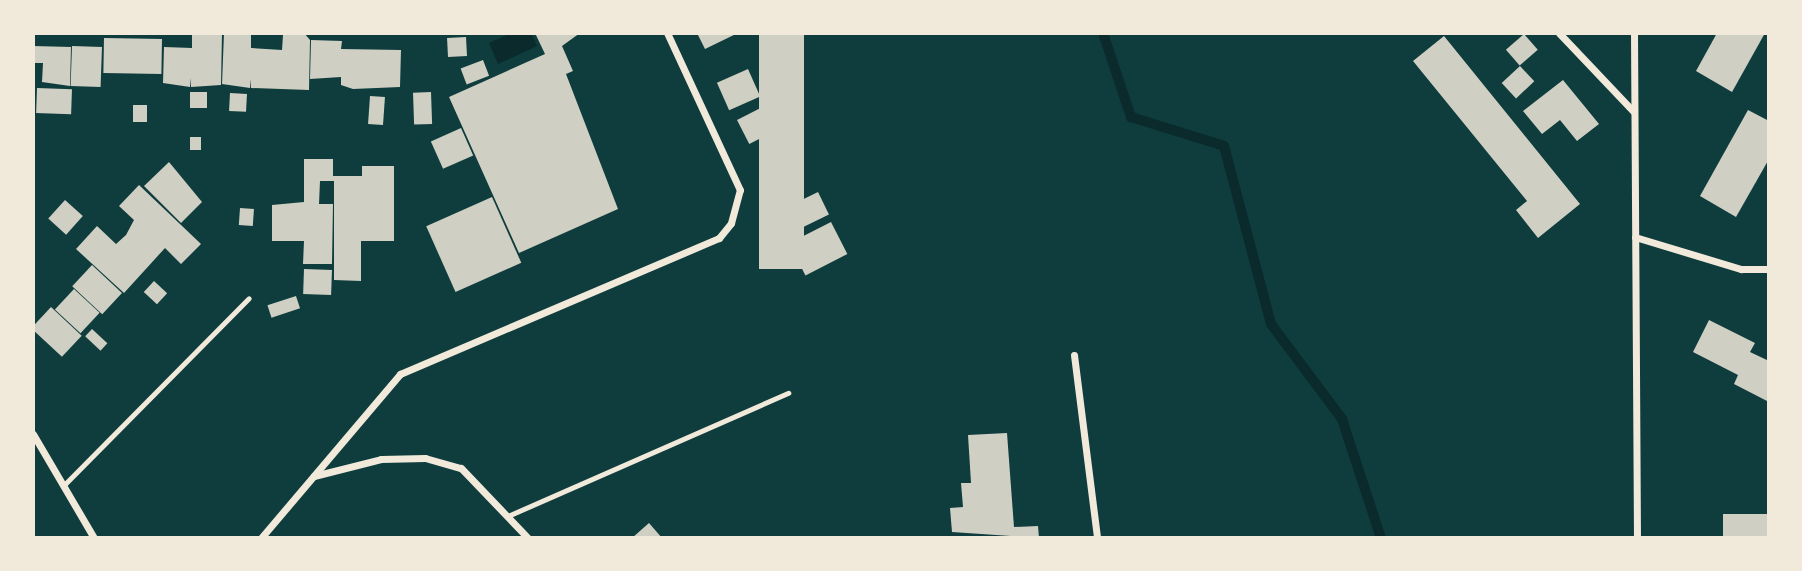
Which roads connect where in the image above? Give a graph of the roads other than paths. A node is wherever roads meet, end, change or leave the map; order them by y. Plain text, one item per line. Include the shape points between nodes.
1 (667, 33) edge
2 (1559, 33) edge
3 (1634, 33) edge
4 (1633, 112) junction
5 (1635, 237) junction
6 (1769, 270) edge
7 (249, 298) dead end
8 (1074, 355) dead end
9 (788, 393) dead end
10 (33, 434) edge
11 (314, 476) junction
12 (63, 486) junction
13 (510, 515) junction
14 (94, 538) edge
15 (261, 538) edge
16 (527, 538) edge
17 (1097, 538) edge
18 (1637, 538) edge

1 - 11 street via 740,190 731,223 707,243 400,374
2 - 4 street
3 - 4 street
4 - 5 street
5 - 6 street via 1741,269
5 - 18 street
7 - 12 lane
8 - 17 street
9 - 13 lane
10 - 12 street
11 - 13 street via 381,459 425,458 461,468
11 - 15 street
12 - 14 street
13 - 16 street

